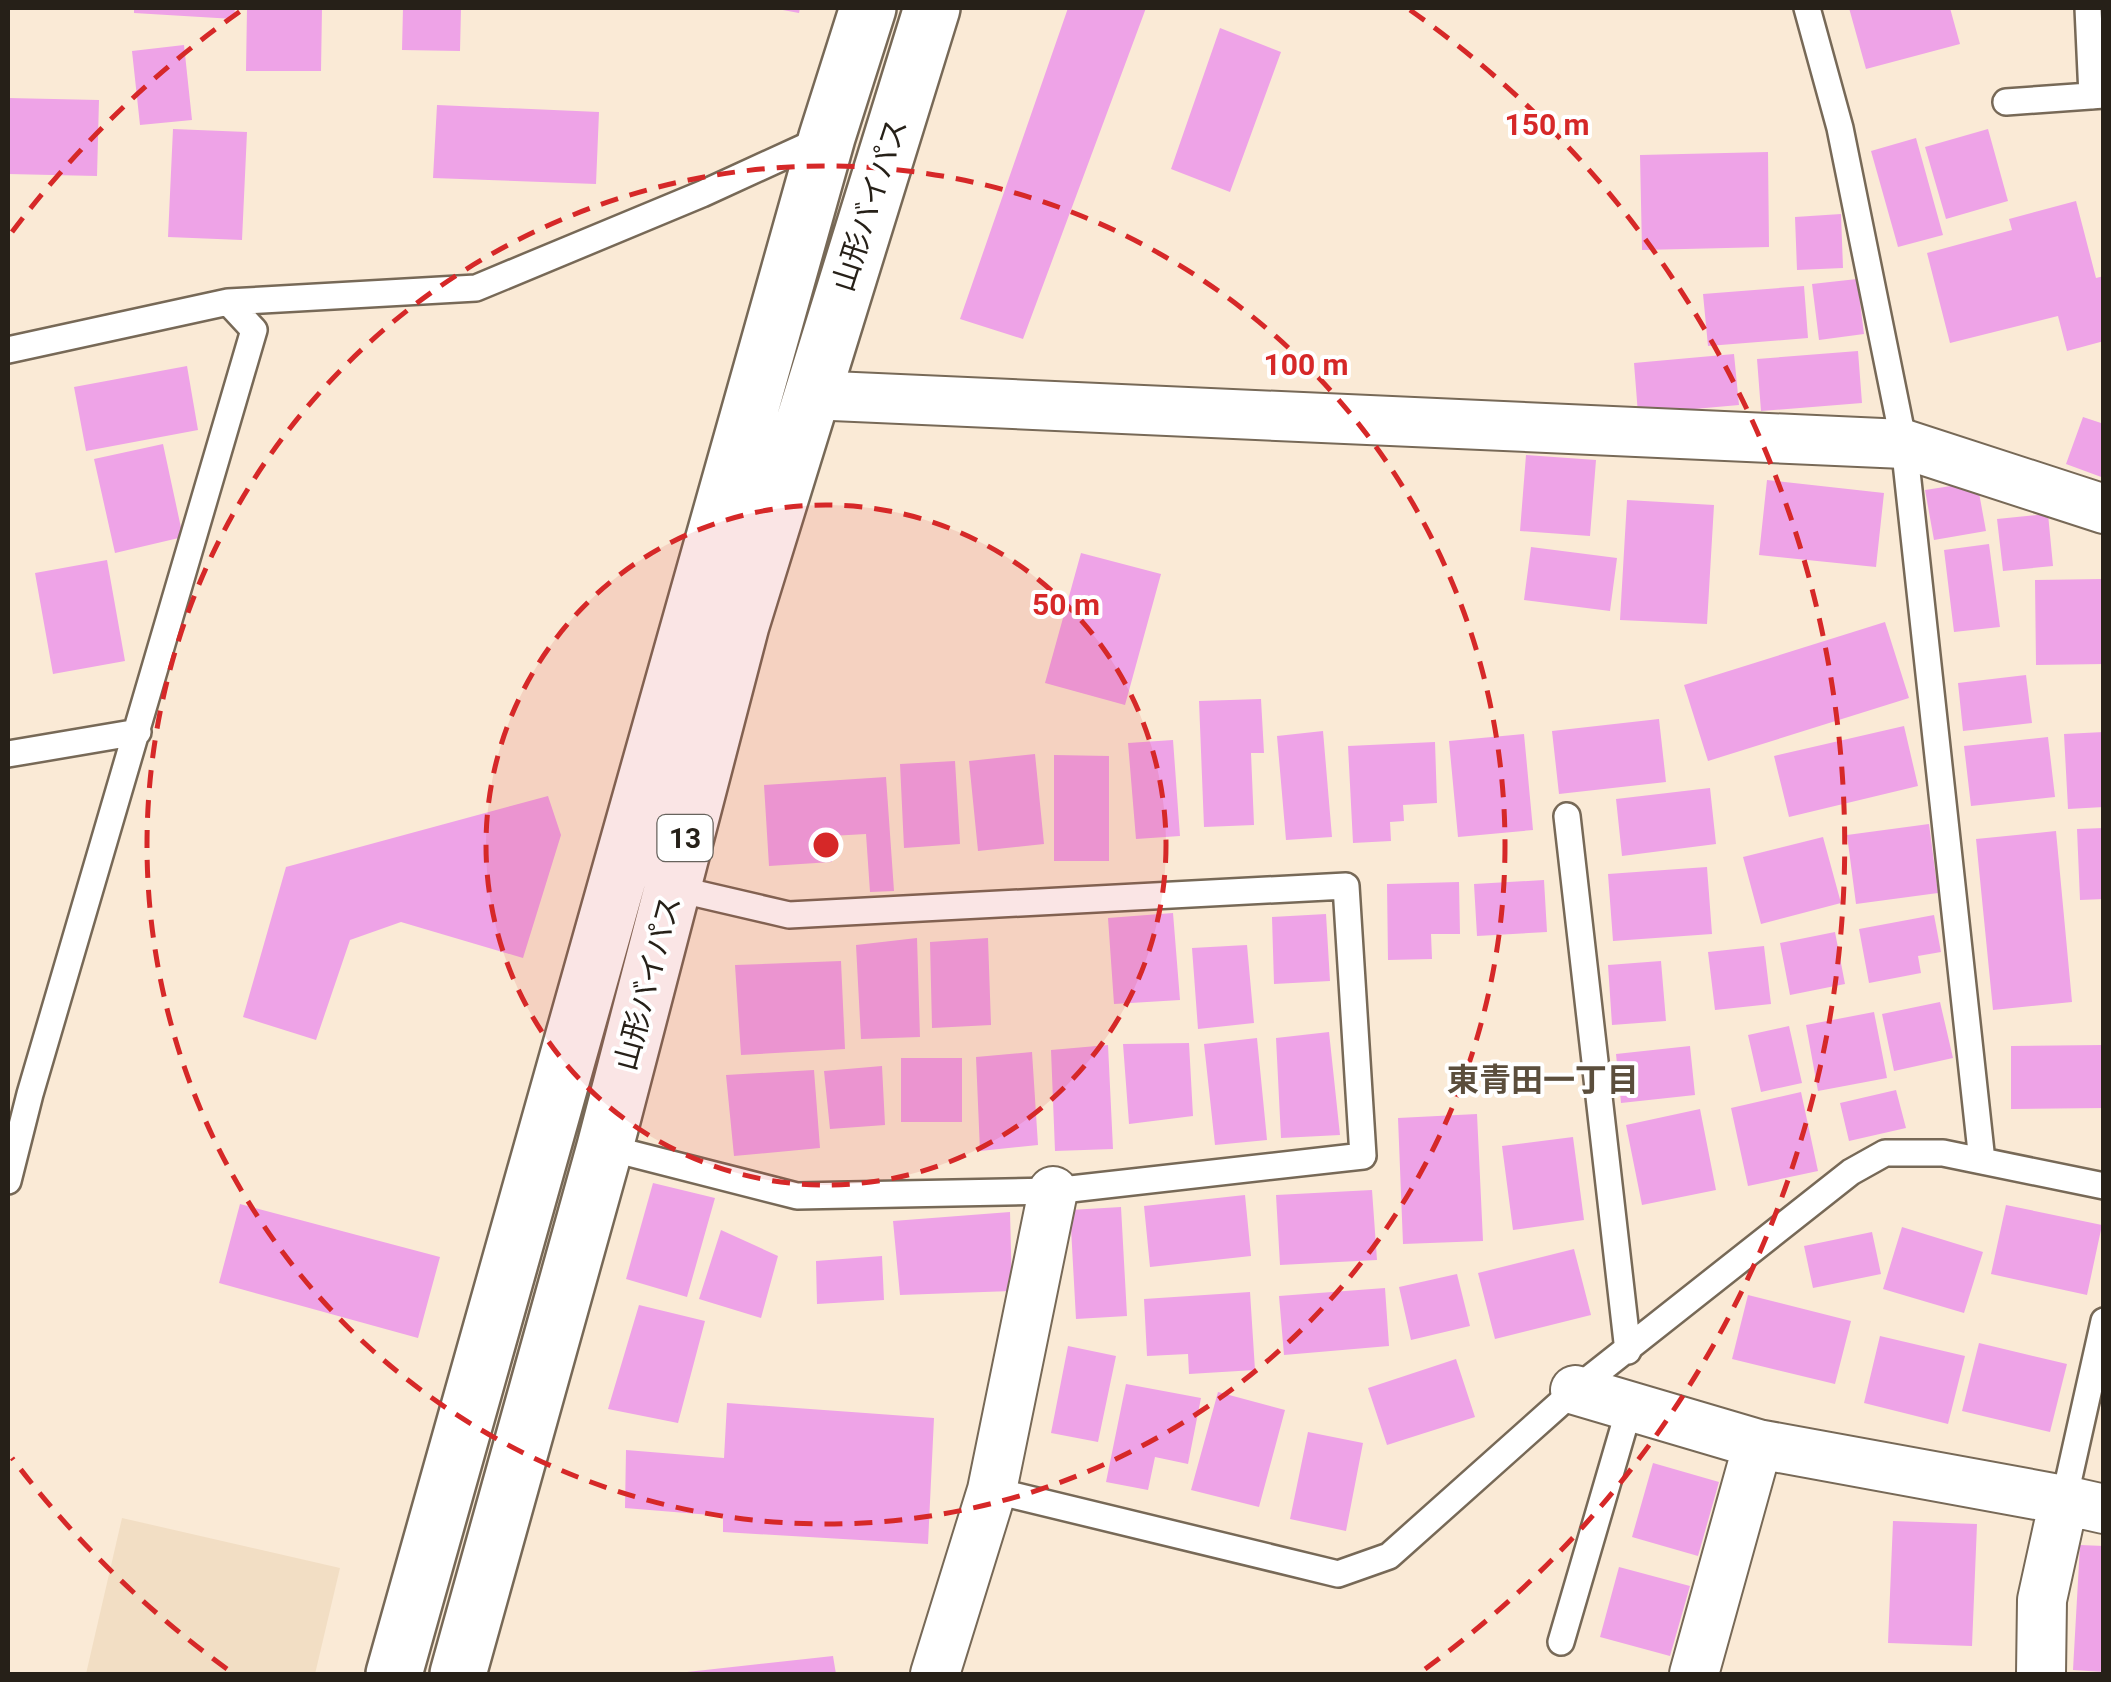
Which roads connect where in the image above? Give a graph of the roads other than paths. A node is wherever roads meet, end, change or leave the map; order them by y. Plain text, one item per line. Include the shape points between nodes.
1 (868, 8) edge
2 (932, 8) edge
3 (1807, 8) edge
4 (2088, 8) edge
5 (2098, 95) edge
6 (2006, 102) dead end
7 (826, 136) junction
8 (228, 302) junction
9 (8, 350) edge
10 (810, 395) junction
11 (1904, 444) junction
12 (2104, 510) edge
13 (138, 732) junction
14 (8, 754) edge
15 (1566, 816) dead end
16 (672, 888) junction
17 (19, 1096) edge
18 (605, 1147) junction
19 (1982, 1161) junction
20 (8, 1181) edge
21 (2104, 1186) edge
22 (1053, 1191) junction
23 (2104, 1321) edge
24 (1628, 1350) junction
25 (1575, 1390) junction
26 (1630, 1406) junction
27 (1758, 1444) junction
28 (992, 1490) junction
29 (2084, 1504) edge
30 (1561, 1642) dead end
31 (394, 1674) edge
32 (458, 1674) edge
33 (935, 1674) edge
34 (1694, 1674) edge
35 (2042, 1674) edge

1 - 7 highway, 山形バイパス / 13
2 - 10 highway, 山形バイパス / 13
3 - 11 lane via 1840,128
4 - 5 lane
5 - 6 lane
7 - 8 lane via 476,288
7 - 31 highway, 山形バイパス / 13
8 - 9 lane
8 - 13 lane via 254,330
10 - 11 street
10 - 16 highway, 山形バイパス / 13
11 - 12 street
11 - 19 lane
13 - 14 lane
13 - 17 lane
15 - 24 lane
16 - 18 highway, 山形バイパス / 13
16 - 22 lane via 788,915 1346,886 1363,1156
17 - 20 lane
18 - 22 lane via 797,1196
18 - 32 highway, 山形バイパス / 13
19 - 21 lane
19 - 24 lane via 1885,1153 1851,1172
22 - 28 street
23 - 29 lane
24 - 25 lane
25 - 26 street
25 - 28 lane via 1389,1556 1338,1574
26 - 27 street
26 - 30 lane
27 - 29 street
27 - 34 street
28 - 33 street
29 - 35 street via 2042,1600

